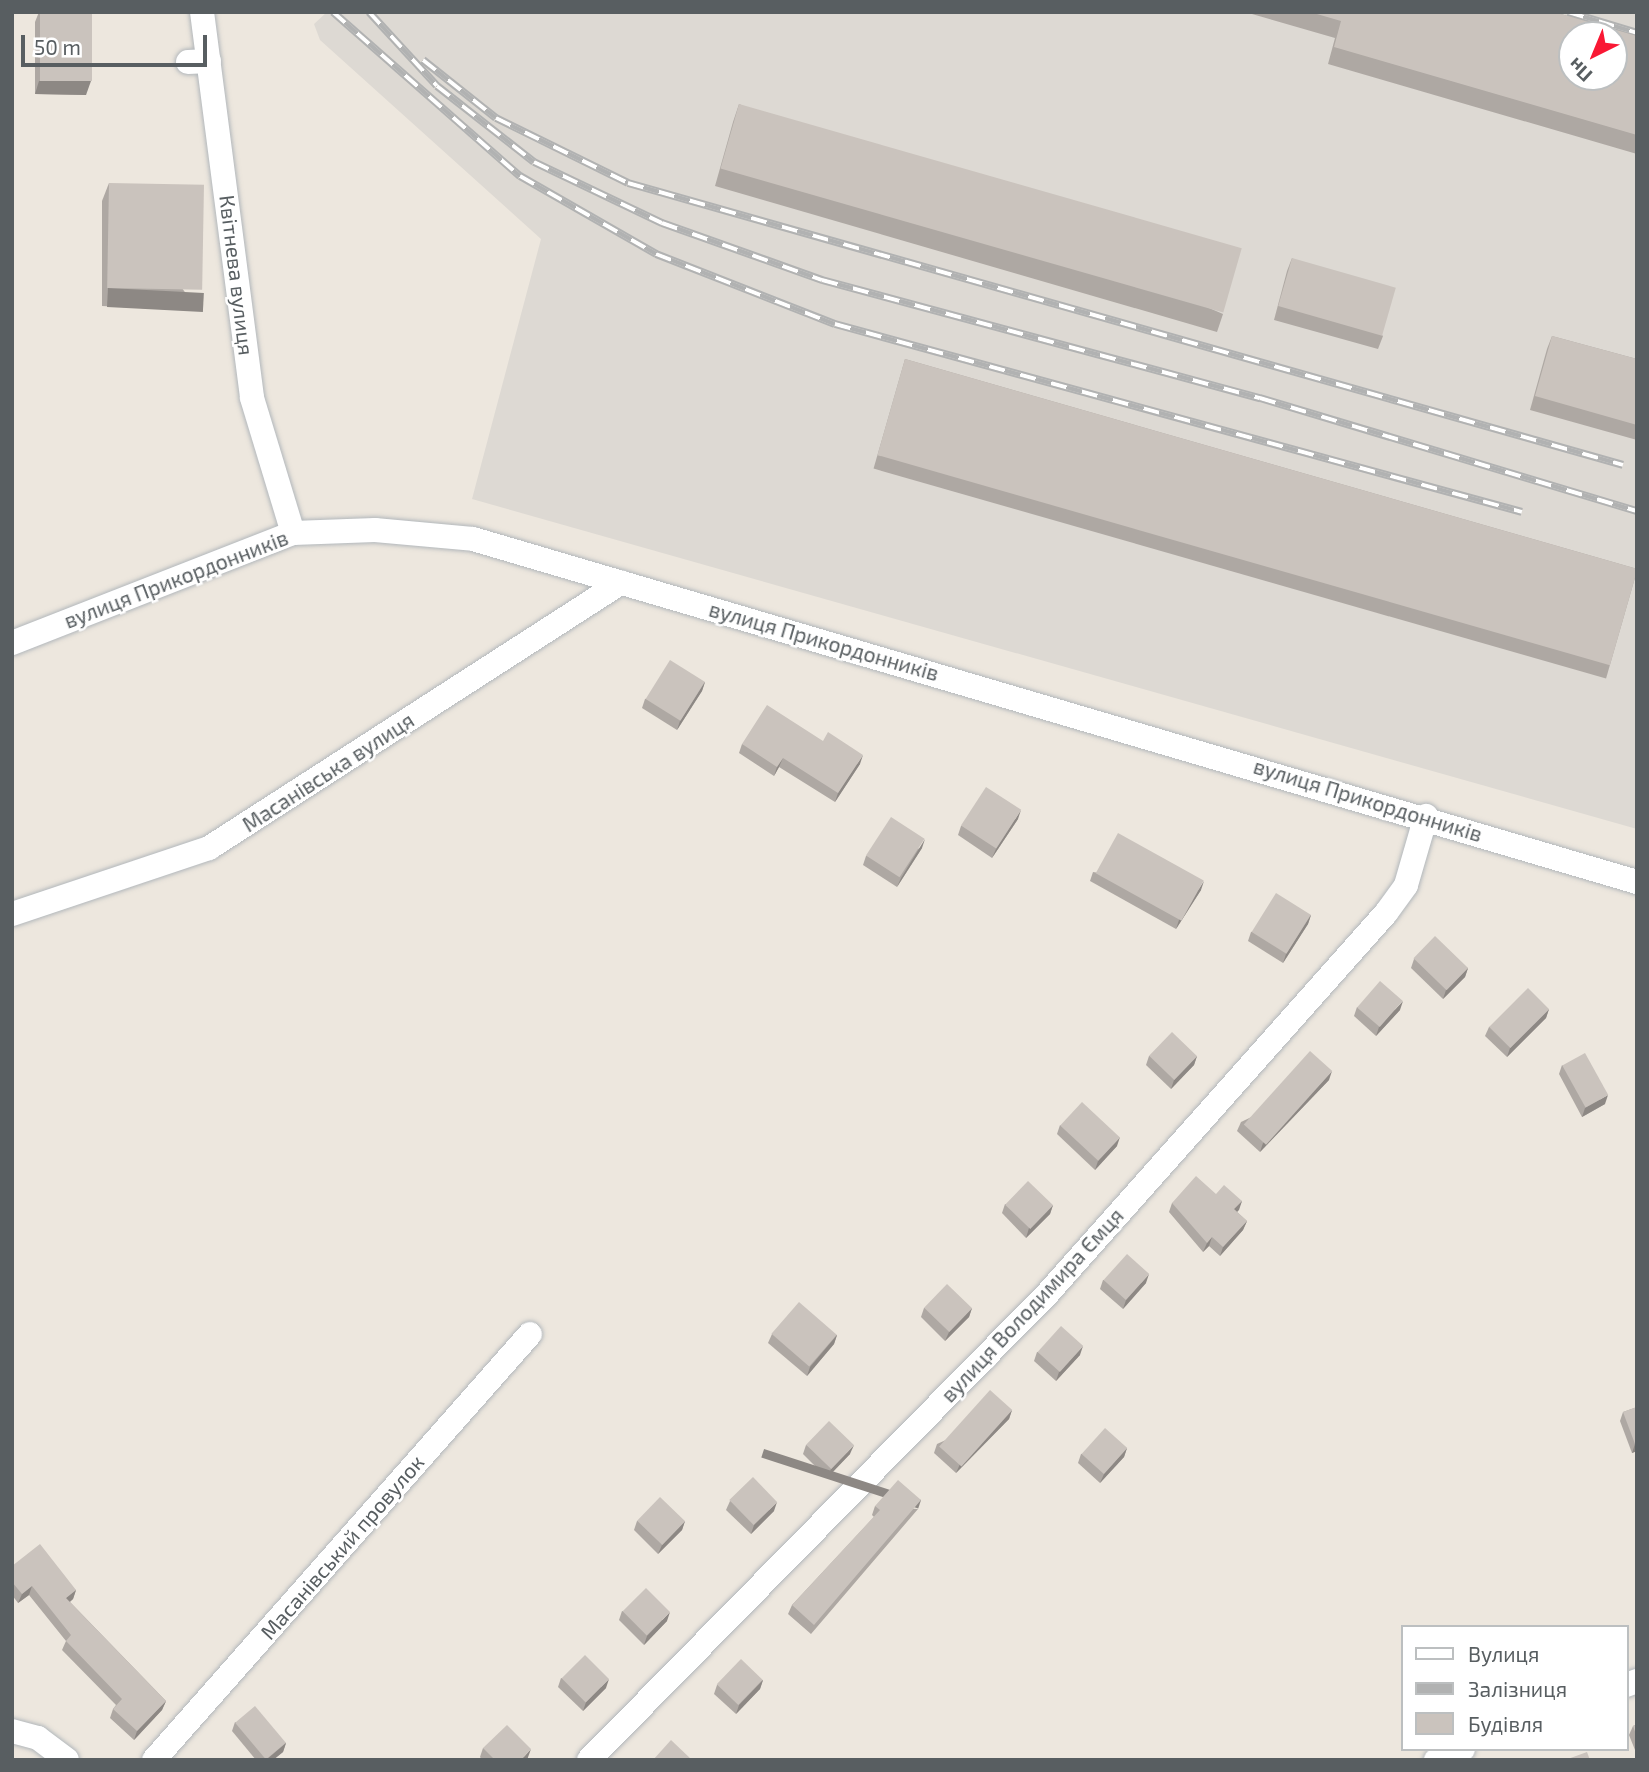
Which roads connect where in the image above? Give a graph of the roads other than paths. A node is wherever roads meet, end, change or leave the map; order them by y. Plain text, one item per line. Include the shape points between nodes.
1 (202, 12) edge
2 (293, 533) junction
3 (621, 582) junction
4 (12, 643) edge
5 (1426, 816) junction
6 (1637, 882) edge
7 (12, 914) edge
8 (530, 1334) dead end
9 (12, 1731) edge
10 (1458, 1751) edge
11 (67, 1760) edge
12 (154, 1760) edge
13 (589, 1760) edge
14 (1436, 1760) edge

1 - 2 street, Квітнева вулиця via 199,61 252,398
2 - 3 street, вулиця Прикордонників via 375,530 473,539
2 - 4 street, вулиця Прикордонників
3 - 5 street, вулиця Прикордонників
3 - 7 street, Масанівська вулиця via 209,848
5 - 6 street, вулиця Прикордонників
5 - 13 street, вулиця Володимира Ємця via 1406,886 1386,913 1049,1292
8 - 12 street, Масанівський провулок
9 - 11 street via 38,1738
10 - 14 street

